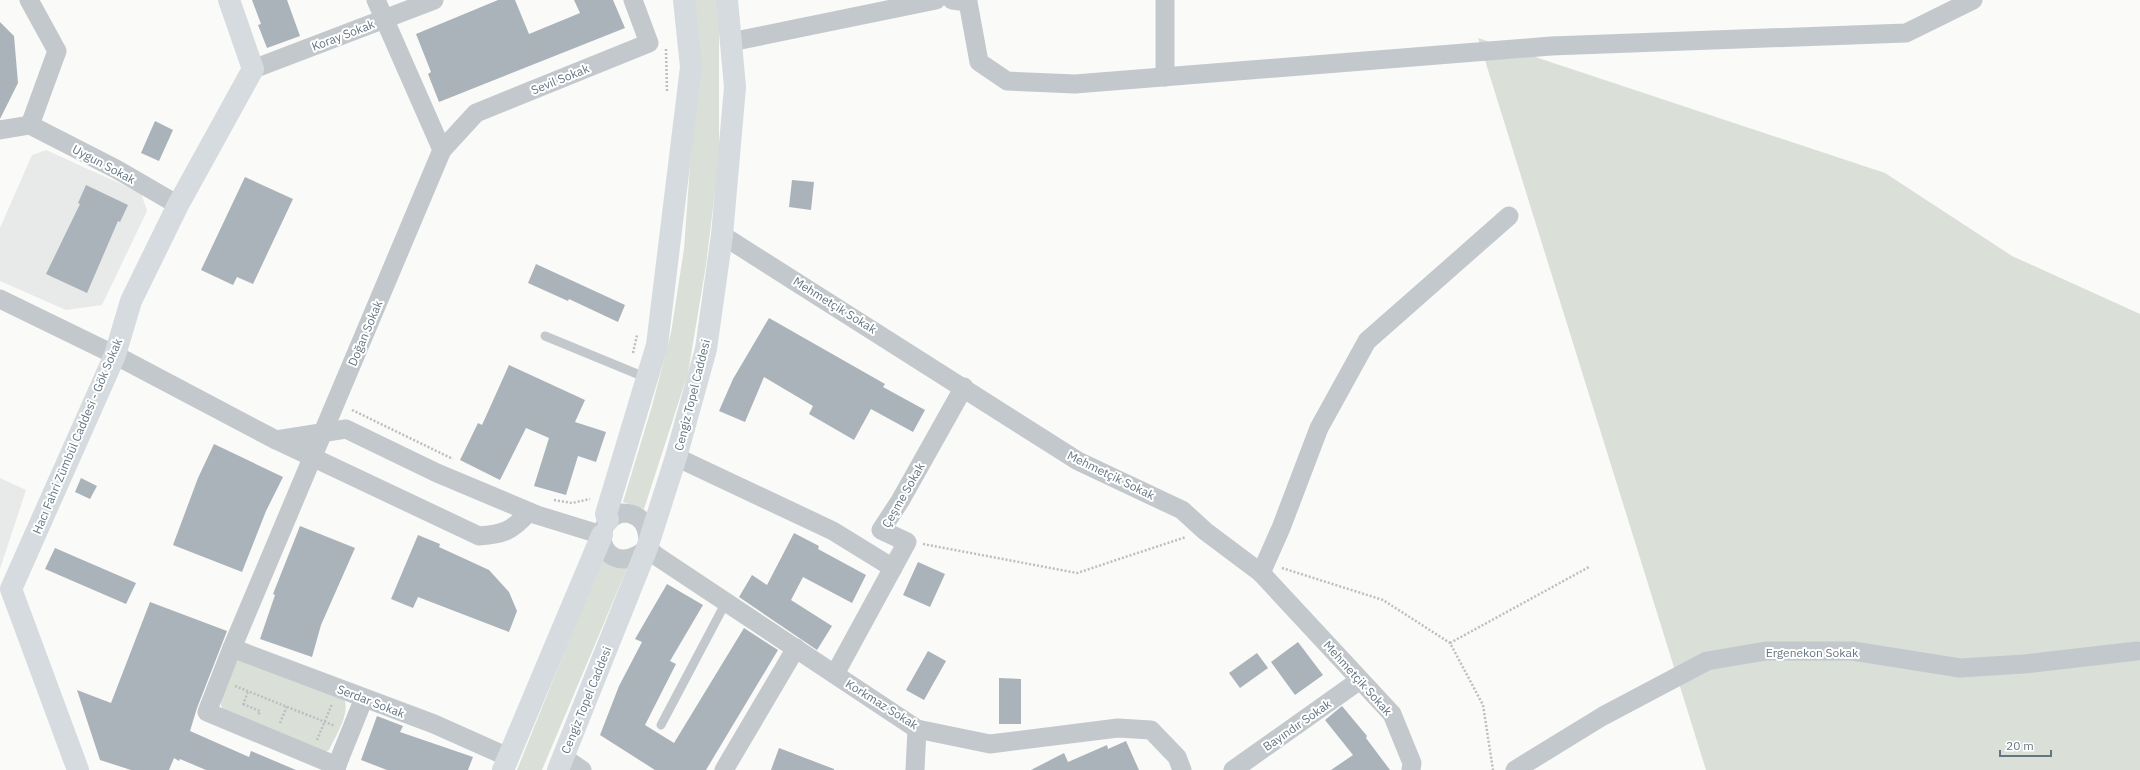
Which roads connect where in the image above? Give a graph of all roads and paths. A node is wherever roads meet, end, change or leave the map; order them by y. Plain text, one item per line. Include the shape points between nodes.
1 (29, 0) edge
2 (229, 0) edge
3 (376, 0) edge
4 (434, 0) edge
5 (633, 0) edge
6 (684, 0) edge
7 (727, 0) edge
8 (936, 0) edge
9 (952, 0) edge
10 (1164, 0) edge
11 (1973, 0) edge
12 (383, 19) junction
13 (731, 42) junction
14 (659, 48) dead end
15 (253, 69) junction
16 (1165, 77) junction
17 (667, 97) dead end
18 (30, 125) junction
19 (0, 130) edge
20 (442, 150) junction
21 (178, 205) junction
22 (1509, 216) dead end
23 (722, 234) junction
24 (0, 299) edge
25 (639, 327) dead end
26 (545, 336) dead end
27 (115, 355) junction
28 (638, 374) junction
29 (964, 387) junction
30 (349, 408) dead end
31 (324, 432) junction
32 (276, 440) junction
33 (313, 457) junction
34 (676, 457) junction
35 (454, 459) dead end
36 (593, 492) dead end
37 (552, 500) dead end
38 (529, 512) junction
39 (605, 528) junction
40 (1205, 531) junction
41 (907, 542) junction
42 (647, 548) junction
43 (1589, 567) dead end
44 (893, 568) junction
45 (1264, 568) junction
46 (726, 602) junction
47 (1450, 644) junction
48 (232, 648) junction
49 (796, 648) junction
50 (2137, 651) dead end
51 (835, 674) junction
52 (220, 680) junction
53 (1360, 680) junction
54 (248, 691) junction
55 (364, 698) junction
56 (333, 702) dead end
57 (243, 704) junction
58 (286, 706) junction
59 (241, 710) dead end
60 (256, 720) dead end
61 (325, 722) junction
62 (661, 725) dead end
63 (917, 729) junction
64 (278, 730) dead end
65 (350, 732) junction
66 (315, 745) dead end
67 (505, 764) edge
68 (560, 764) edge
69 (336, 768) edge
70 (78, 770) edge
71 (582, 770) edge
72 (724, 770) edge
73 (915, 770) edge
74 (1182, 770) edge
75 (1233, 770) edge
76 (1411, 770) edge
77 (1493, 770) edge
78 (1515, 770) edge

1 - 18 street via 57,51
2 - 15 main road
3 - 12 street
4 - 12 street, Koray Sokak
5 - 20 street, Sevil Sokak via 649,43 476,113
6 - 28 main road via 691,67 657,345
7 - 13 main road, Cengiz Topel Caddesi
8 - 13 street
9 - 16 street via 968,2 979,62 1007,81 1075,84
10 - 16 street
11 - 16 street via 1906,33 1551,46
12 - 15 street, Koray Sokak
12 - 20 street
13 - 23 main road, Cengiz Topel Caddesi via 736,87
14 - 17 path via 666,45
15 - 21 main road, Hacı Fahri Zümbül Caddesi - Gök Sokak
18 - 19 street
18 - 21 street, Uygun Sokak via 116,169
20 - 31 street, Doğan Sokak
21 - 27 main road, Hacı Fahri Zümbül Caddesi - Gök Sokak via 131,300
22 - 45 street via 1367,341 1319,428
23 - 29 street, Mehmetçik Sokak
23 - 34 main road, Cengiz Topel Caddesi via 706,349
24 - 27 street
25 - 28 path
26 - 28 lane
27 - 32 street
27 - 70 main road, Hacı Fahri Zümbül Caddesi - Gök Sokak via 11,589
28 - 39 main road
29 - 40 street, Mehmetçik Sokak via 1078,461 1182,510
29 - 41 street, Çeşme Sokak via 900,502 881,530
30 - 35 path
31 - 32 street
31 - 33 street, Doğan Sokak
31 - 38 street via 346,429 437,473
32 - 33 street
33 - 38 street via 479,536 499,534 515,528
33 - 48 street, Doğan Sokak
34 - 42 main road, Cengiz Topel Caddesi
34 - 44 street via 833,532
36 - 37 path via 591,499 572,503
38 - 39 street
39 - 42 street via 606,549 618,559 633,558
39 - 42 street via 621,513 636,515 646,526
39 - 67 main road
40 - 41 path via 1077,573
40 - 45 street, Mehmetçik Sokak
41 - 44 street
42 - 46 street, Korkmaz Sokak
42 - 68 main road, Cengiz Topel Caddesi
43 - 47 path
44 - 51 street
45 - 47 path via 1383,600
45 - 53 street, Mehmetçik Sokak
46 - 49 street, Korkmaz Sokak
46 - 62 lane
47 - 77 path via 1483,705
48 - 52 street, Doğan Sokak
48 - 55 street, Serdar Sokak
49 - 51 street, Korkmaz Sokak
49 - 72 street
50 - 78 street, Ergenekon Sokak via 2024,664 1960,668 1853,651 1766,651 1707,661 1603,716
51 - 63 street, Korkmaz Sokak
52 - 54 path
52 - 69 street, Doğan Sokak via 207,712
53 - 75 street, Bayındır Sokak
53 - 76 street, Mehmetçik Sokak via 1392,714 1412,763
54 - 57 path
54 - 58 path
55 - 65 street
55 - 67 street, Serdar Sokak via 434,724
56 - 61 path
57 - 59 path
57 - 60 path via 260,711
58 - 61 path
58 - 64 path
61 - 65 path
61 - 66 path
63 - 73 street
63 - 74 street, Korkmaz Sokak via 990,744 1118,728 1151,730 1178,758
65 - 69 street
68 - 71 street

